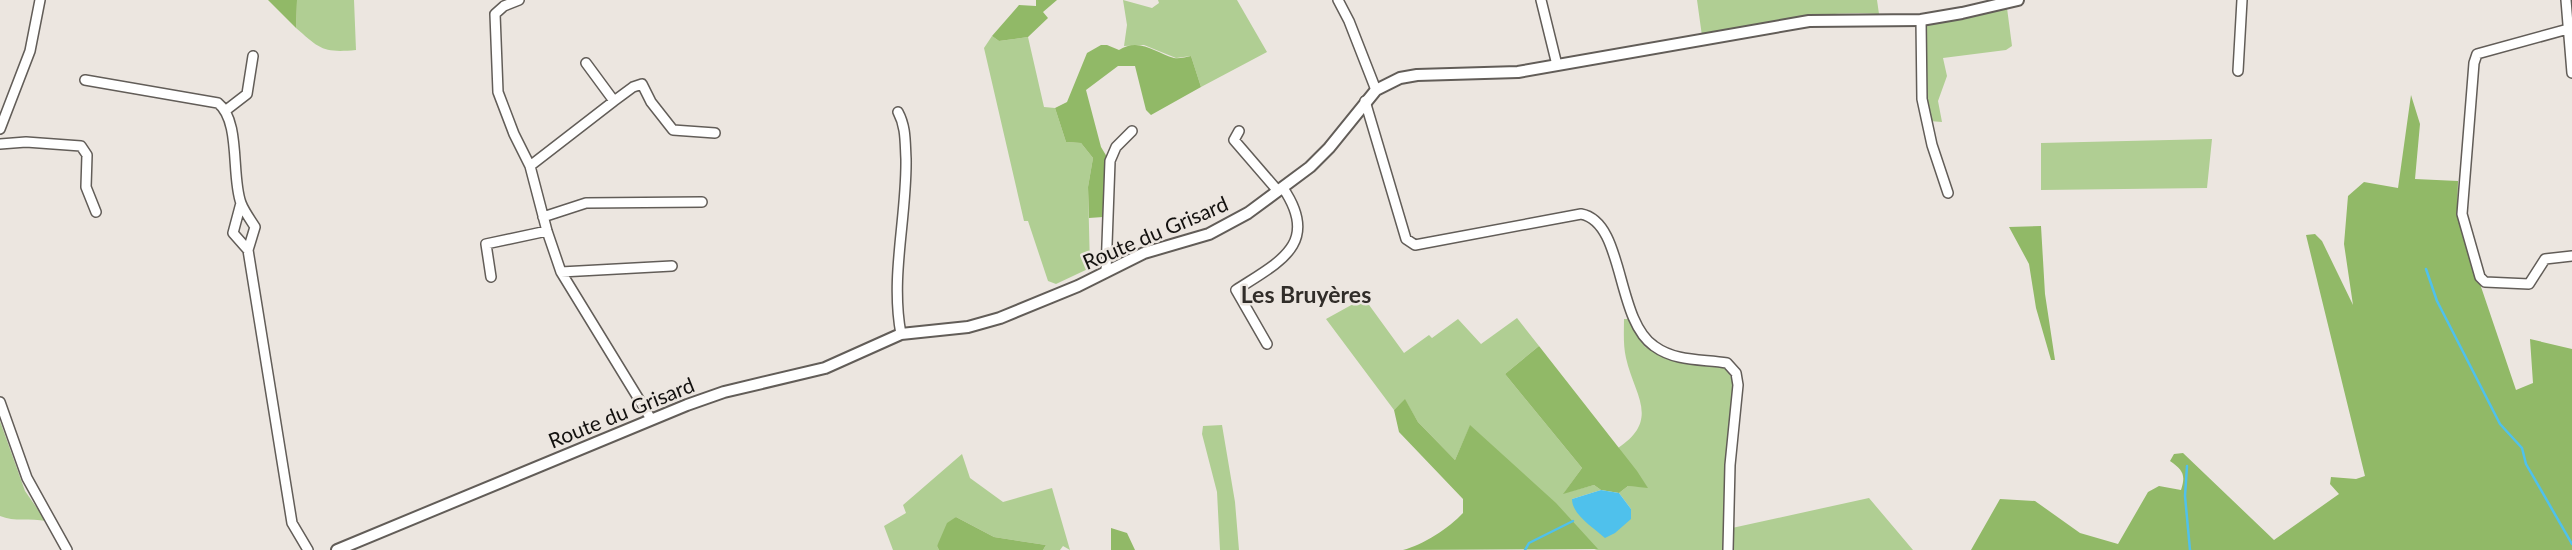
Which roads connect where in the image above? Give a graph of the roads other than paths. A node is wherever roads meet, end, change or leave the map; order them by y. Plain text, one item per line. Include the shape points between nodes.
1 (40, 0) edge
2 (519, 0) edge
3 (1338, 0) edge
4 (1541, 0) edge
5 (2018, 0) edge
6 (2242, 0) edge
7 (2566, 0) edge
8 (1921, 20) junction
9 (2568, 29) junction
10 (253, 55) dead end
11 (586, 63) dead end
12 (1558, 65) junction
13 (2238, 71) dead end
14 (2572, 73) edge
15 (85, 80) dead end
16 (1376, 90) junction
17 (614, 101) junction
18 (1364, 101) junction
19 (225, 111) junction
20 (898, 111) dead end
21 (0, 130) edge
22 (1132, 131) dead end
23 (1239, 131) dead end
24 (715, 134) dead end
25 (0, 144) edge
26 (530, 166) junction
27 (1281, 190) junction
28 (1948, 193) dead end
29 (702, 202) dead end
30 (241, 203) junction
31 (96, 212) dead end
32 (543, 217) junction
33 (547, 231) junction
34 (248, 250) junction
35 (2572, 256) edge
36 (672, 266) dead end
37 (561, 272) junction
38 (1106, 272) junction
39 (491, 277) dead end
40 (901, 334) junction
41 (1267, 344) dead end
42 (0, 402) edge
43 (651, 418) junction
44 (67, 550) edge
45 (308, 550) edge
46 (337, 550) edge
47 (1728, 550) edge

1 - 21 street via 30,51
2 - 26 street via 495,15 498,92
3 - 16 street
4 - 12 street
5 - 8 street, Route du Grisard
6 - 13 street
7 - 9 street
8 - 12 street, Route du Grisard via 1809,20
8 - 28 street via 1922,99
9 - 14 street
9 - 35 street via 2477,54 2462,214 2485,282 2529,284 2545,259
10 - 19 street via 247,94
11 - 17 street
12 - 16 street, Route du Grisard via 1501,74 1417,75
15 - 19 street via 218,103
16 - 18 street, Route du Grisard
17 - 24 street via 642,84 673,130
17 - 26 street
18 - 27 street, Route du Grisard via 1320,158
18 - 47 street via 1406,239 1415,245 1590,216 1605,232 1640,333 1663,352 1693,361 1727,363 1736,373
19 - 30 street
20 - 40 street via 905,125 906,194 897,278
22 - 38 street via 1110,161
23 - 27 street via 1234,140
25 - 31 street via 81,146 87,155 86,187
26 - 32 street
27 - 38 street, Route du Grisard via 1209,234 1144,253
27 - 41 street via 1291,200 1298,219 1294,247 1282,261 1236,290
29 - 32 street via 586,203
30 - 34 street via 255,227
30 - 34 street via 233,233
32 - 33 street
33 - 37 street
33 - 39 street via 486,244
34 - 45 street via 292,523
36 - 37 street
37 - 43 street
38 - 40 street, Route du Grisard via 985,323
40 - 43 street, Route du Grisard via 825,368 724,393
42 - 44 street via 27,478
43 - 46 street, Route du Grisard

